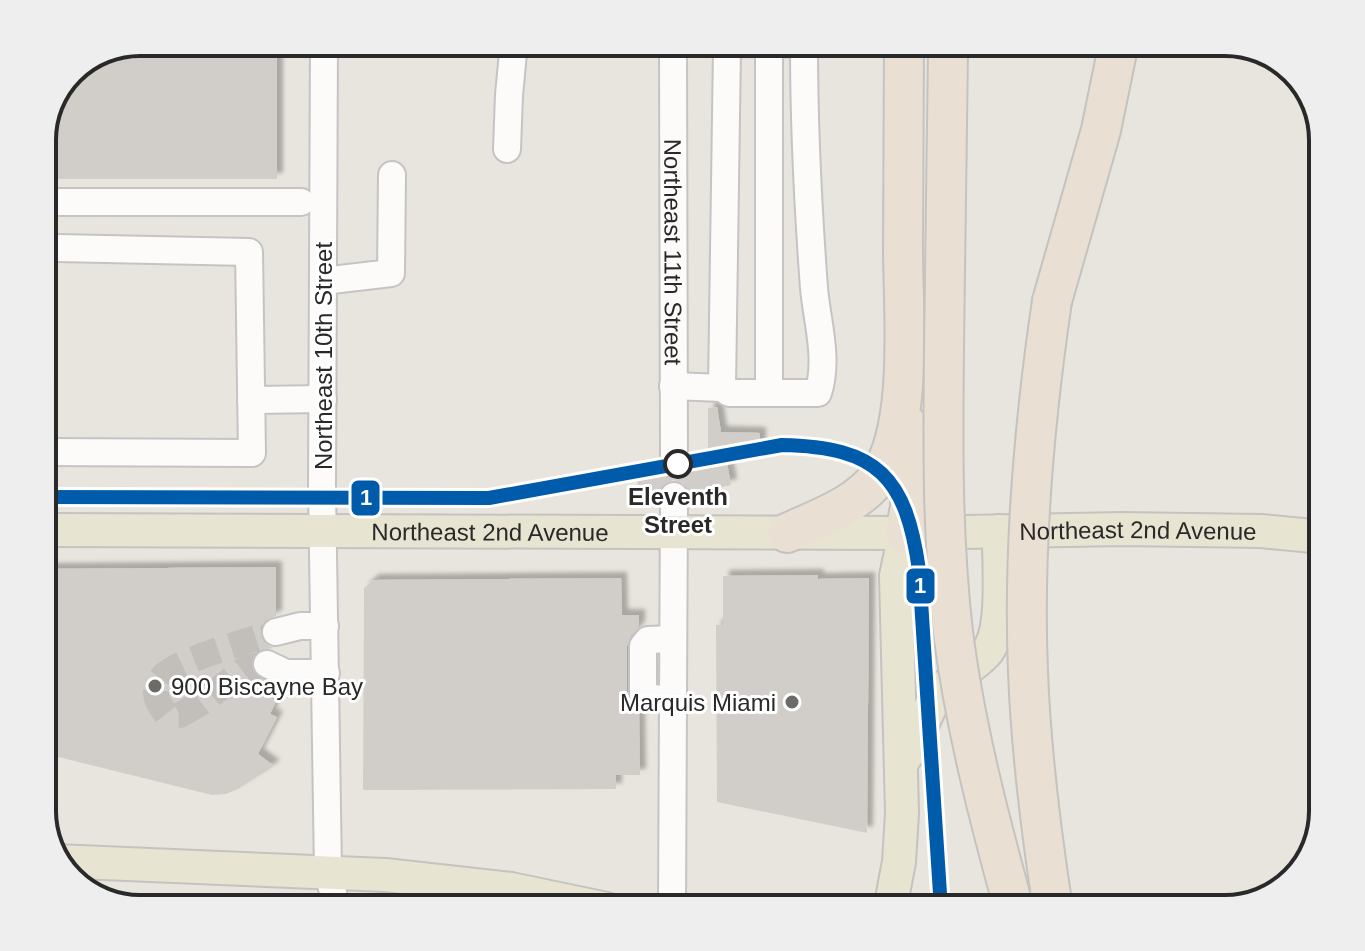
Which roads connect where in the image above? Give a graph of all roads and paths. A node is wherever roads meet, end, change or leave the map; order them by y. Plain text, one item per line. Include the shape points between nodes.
1 (324, 56) edge
2 (513, 56) edge
3 (673, 56) edge
4 (727, 56) edge
5 (769, 56) edge
6 (804, 56) edge
7 (948, 56) edge
8 (1116, 56) edge
9 (904, 59) edge
10 (507, 149) dead end
11 (392, 175) dead end
12 (56, 202) edge
13 (301, 202) dead end
14 (57, 248) dead end
15 (323, 281) junction
16 (903, 377) junction
17 (673, 386) junction
18 (722, 388) junction
19 (769, 393) junction
20 (323, 399) junction
21 (251, 400) junction
22 (56, 452) edge
23 (674, 463) dead end
24 (674, 496) dead end
25 (56, 530) edge
26 (999, 531) junction
27 (324, 532) junction
28 (674, 533) junction
29 (787, 533) junction
30 (905, 533) junction
31 (1309, 536) edge
32 (325, 626) junction
33 (276, 632) tunnel mouth
34 (267, 664) tunnel mouth
35 (326, 673) junction
36 (903, 761) junction
37 (73, 862) edge
38 (328, 872) junction
39 (334, 895) edge
40 (540, 895) edge
41 (672, 895) edge
42 (892, 895) edge
43 (1010, 895) edge
44 (1051, 895) edge

1 - 15 street, Northeast 10th Street
2 - 10 street
3 - 17 street, Northeast 11th Street
4 - 18 street
5 - 19 street
6 - 19 street via 805,152 822,381 818,393
7 - 43 highway, bridge via 945,546 969,727
8 - 44 highway, bridge via 1101,130 1052,301 1036,433 1027,671
9 - 16 highway
11 - 15 street via 391,273
12 - 13 street
14 - 21 street via 249,252
15 - 20 street, Northeast 10th Street
16 - 29 highway via 894,448 878,477 847,505
16 - 30 highway via 910,414
17 - 18 street
17 - 23 street, Northeast 11th Street
18 - 19 street via 729,393
20 - 21 street
20 - 27 street, Northeast 10th Street
21 - 22 street via 252,453
24 - 28 street
25 - 27 main road, Northeast 2nd Avenue
26 - 30 main road, Northeast 2nd Avenue
26 - 31 main road, Northeast 2nd Avenue
26 - 36 main road via 993,641 940,692
27 - 28 main road, Northeast 2nd Avenue
27 - 32 street, Northeast 10th Street
28 - 29 main road, Northeast 2nd Avenue
28 - 41 street
29 - 30 main road, Northeast 2nd Avenue
30 - 36 main road via 896,576
32 - 33 street
32 - 35 street, Northeast 10th Street
34 - 35 street via 286,673
35 - 38 street, Northeast 10th Street
36 - 42 main road via 901,845
37 - 38 main road
38 - 39 street, Northeast 10th Street
38 - 40 main road

